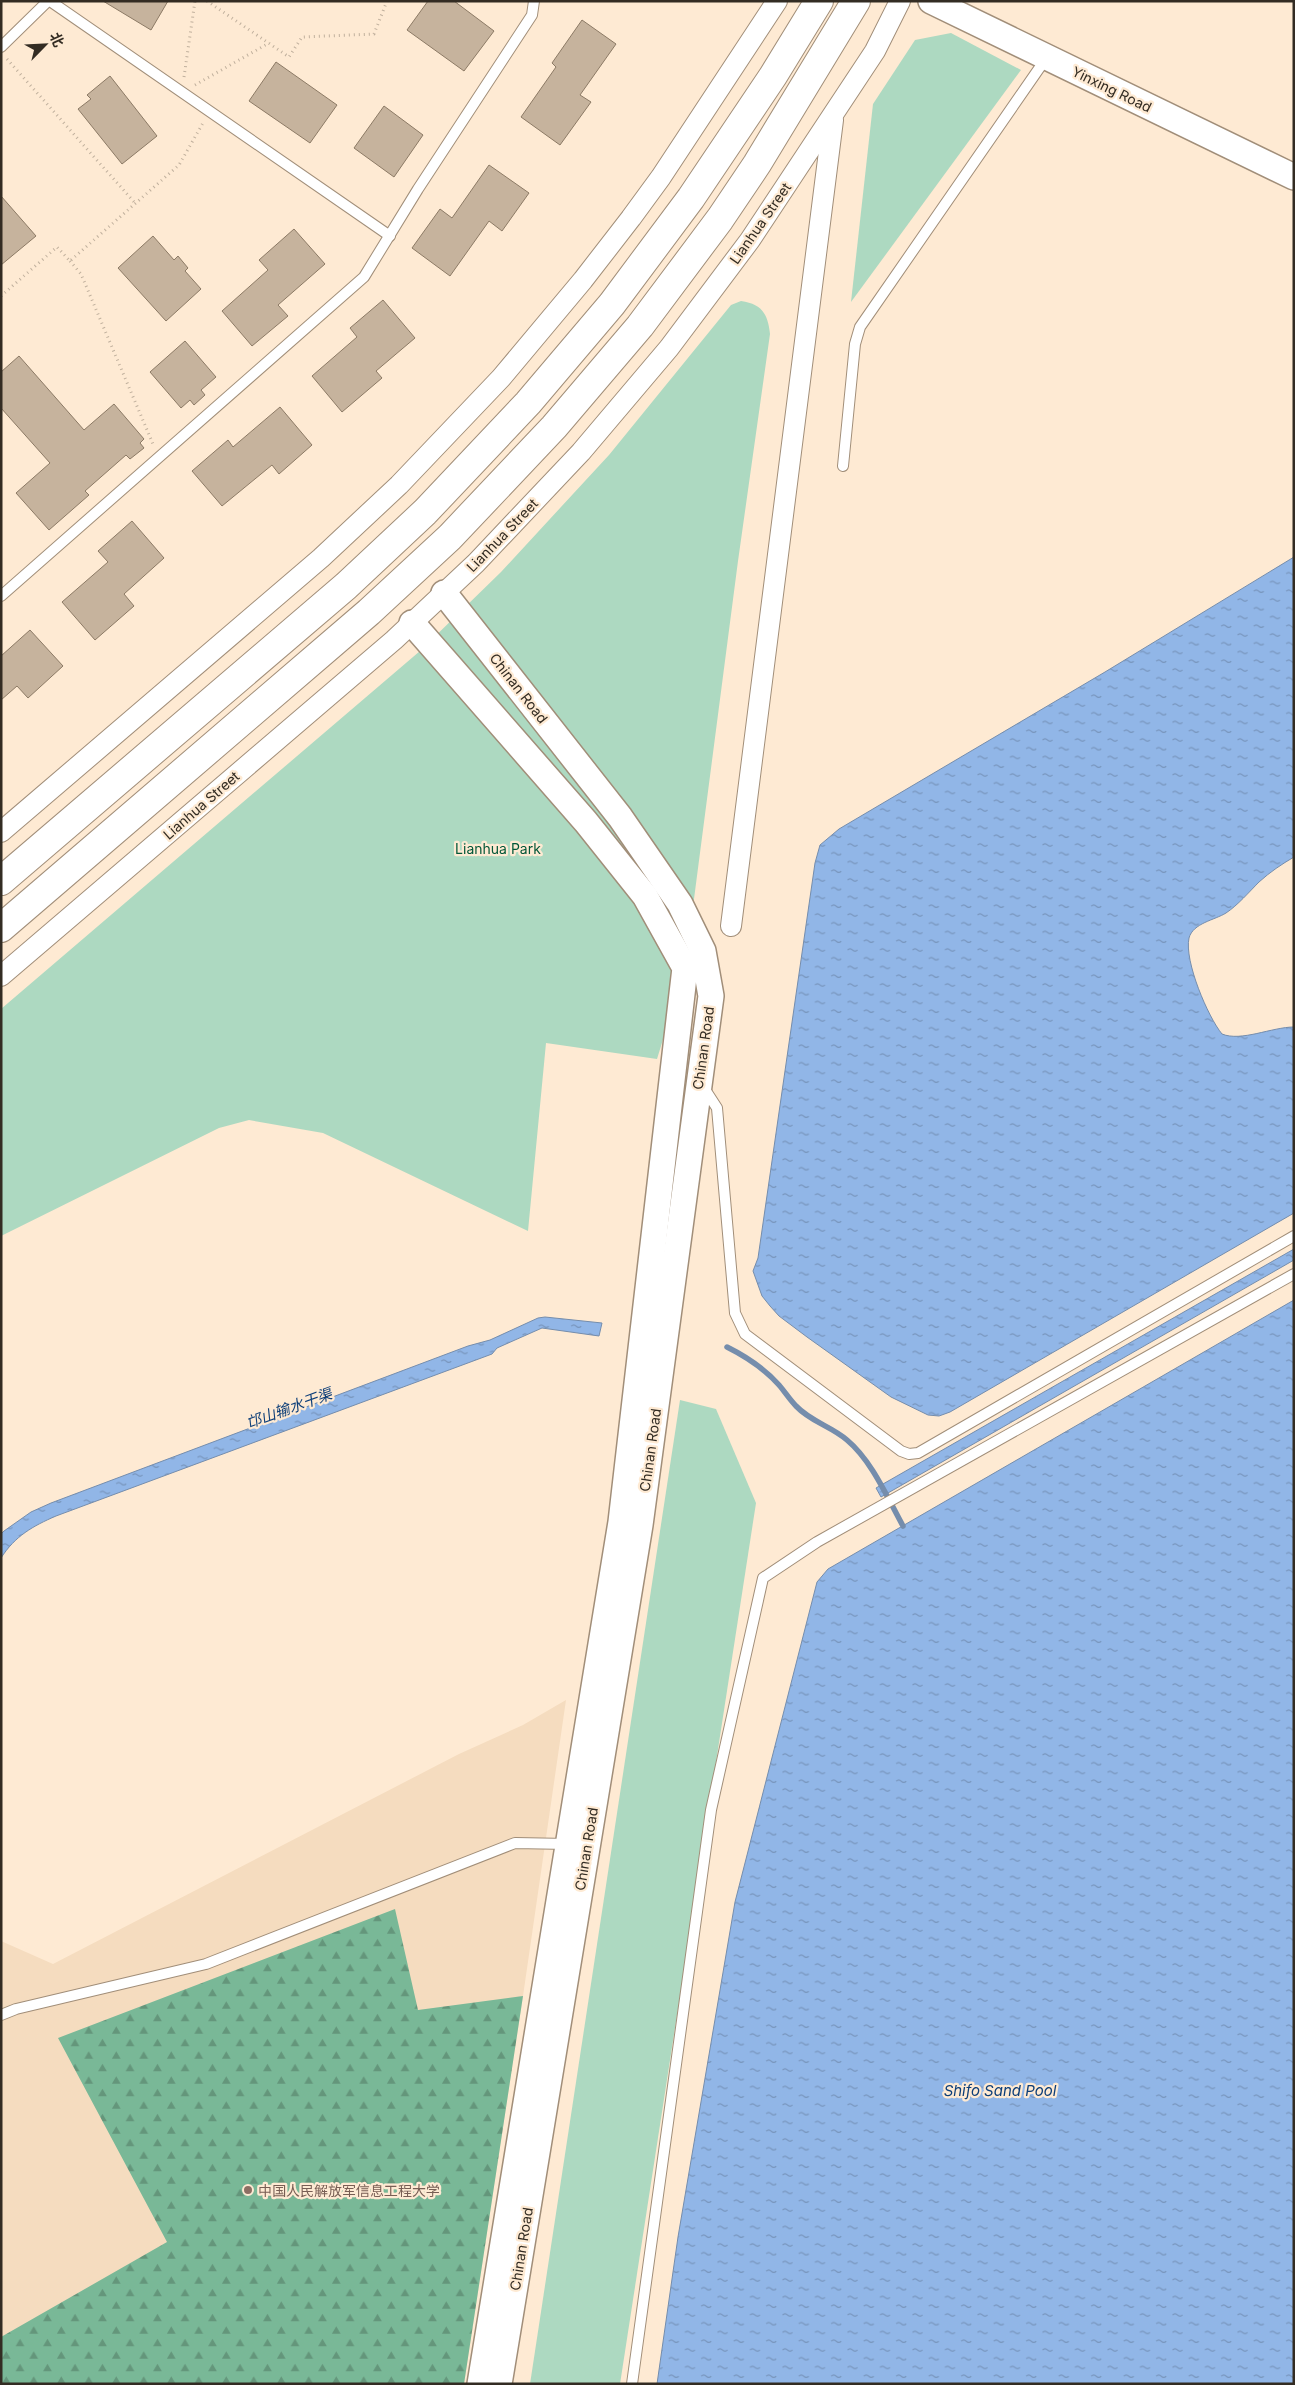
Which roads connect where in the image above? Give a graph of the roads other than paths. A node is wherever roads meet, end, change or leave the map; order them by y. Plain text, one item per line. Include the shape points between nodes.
1 (49, 1) edge
2 (534, 1) edge
3 (777, 1) edge
4 (820, 1) edge
5 (856, 1) edge
6 (900, 1) edge
7 (930, 1) edge
8 (1, 47) edge
9 (1047, 58) junction
10 (833, 116) junction
11 (1294, 176) edge
12 (390, 236) junction
13 (843, 466) dead end
14 (444, 593) junction
15 (1, 596) edge
16 (412, 623) junction
17 (1, 832) edge
18 (1, 882) edge
19 (731, 926) dead end
20 (1, 928) edge
21 (1, 976) edge
22 (698, 1088) junction
23 (1294, 1236) edge
24 (1294, 1274) edge
25 (568, 1844) junction
26 (1, 2015) edge
27 (480, 2384) edge
28 (499, 2384) edge
29 (632, 2384) edge

1 - 8 lane
1 - 12 lane
2 - 12 lane via 532,15
3 - 17 street via 661,177 540,334 495,385 399,485 321,558
4 - 18 main road via 691,198 612,304 522,410 425,512 346,586
5 - 20 main road via 720,219 640,326 554,427 450,537 369,612
6 - 10 street, Lianhua Street via 875,51
7 - 9 street, Yinxing Road
9 - 11 street, Yinxing Road
9 - 13 lane via 860,327 855,344
10 - 14 street, Lianhua Street via 750,240 669,348 581,452
10 - 19 street
12 - 15 lane via 364,277
14 - 16 street, Lianhua Street
14 - 22 street, Chinan Road via 620,817 680,904 703,950 711,996
16 - 21 street, Lianhua Street
16 - 25 street, Chinan Road via 586,822 645,896 685,968 621,1522
22 - 23 lane via 706,1092 717,1108 735,1313 745,1334 909,1454 918,1453
22 - 28 street, Chinan Road via 640,1525
24 - 29 lane via 817,1542 763,1578 711,1810
25 - 26 lane via 515,1844 206,1964
25 - 27 street, Chinan Road

